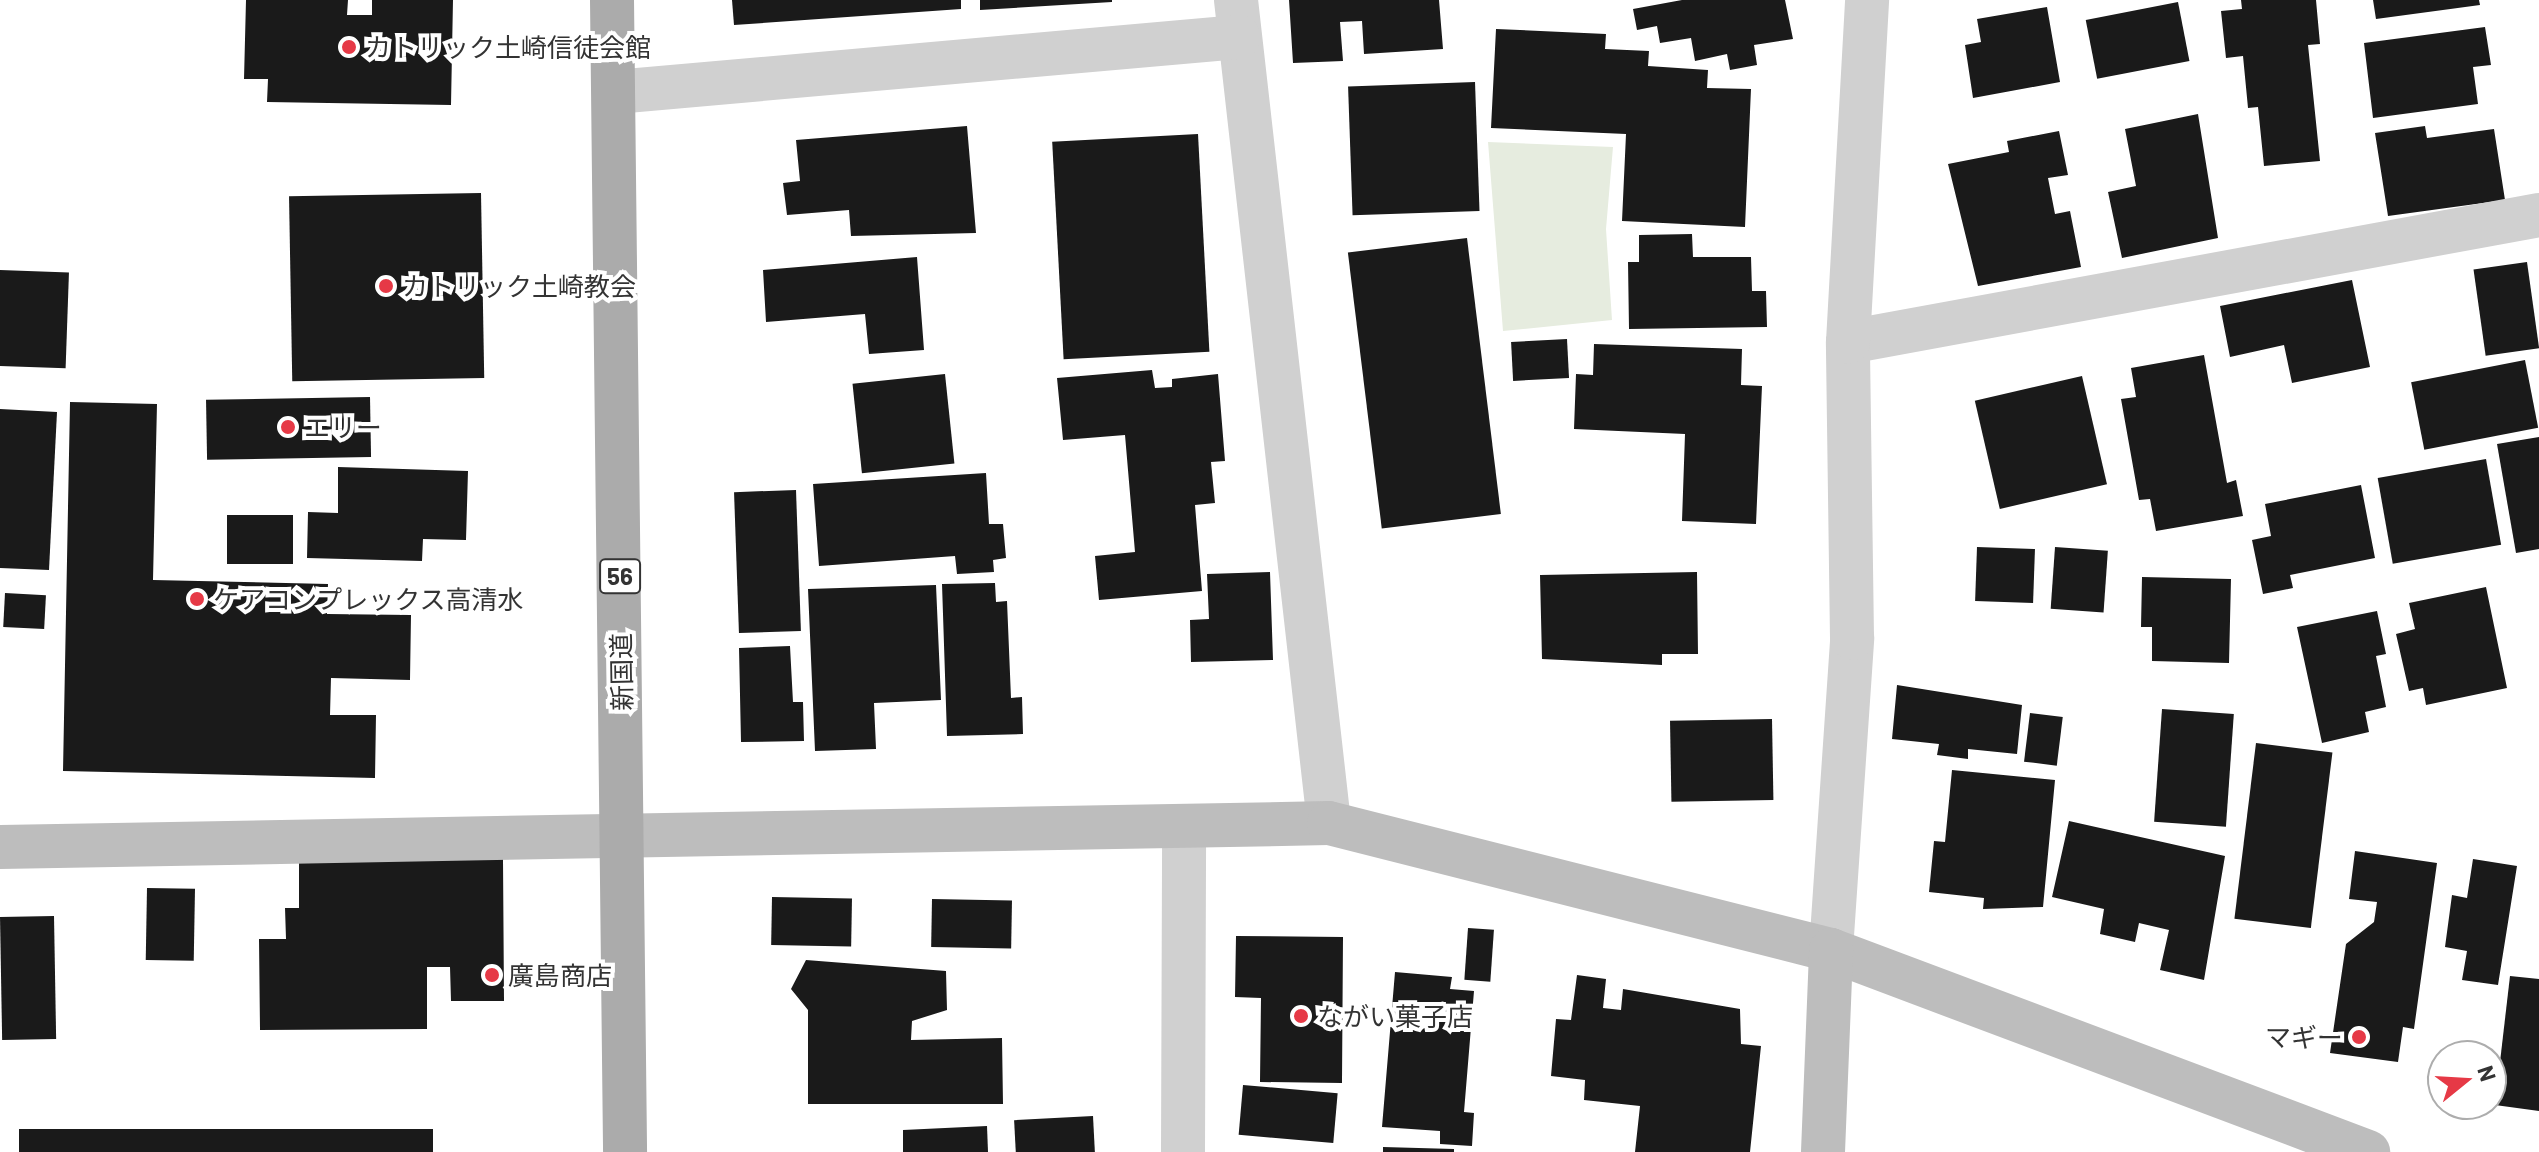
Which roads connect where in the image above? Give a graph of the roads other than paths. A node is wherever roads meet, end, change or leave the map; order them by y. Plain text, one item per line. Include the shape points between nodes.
1 (612, 0) edge
2 (1867, 0) edge
3 (1237, 19) edge
4 (615, 92) junction
5 (2539, 215) edge
6 (1848, 342) junction
7 (1329, 823) junction
8 (1184, 828) junction
9 (625, 835) junction
10 (0, 847) edge
11 (1831, 950) junction
12 (625, 1152) edge
13 (1183, 1152) edge
14 (1823, 1152) edge
15 (2368, 1152) edge

1 - 4 main road, 新国道 / 56
2 - 6 street
3 - 4 street
3 - 7 street
4 - 9 main road, 新国道 / 56
5 - 6 street
6 - 11 street via 1852,638
7 - 8 street
7 - 11 street
8 - 9 street
8 - 13 street
9 - 10 street
9 - 12 main road, 新国道 / 56
11 - 14 street
11 - 15 street

